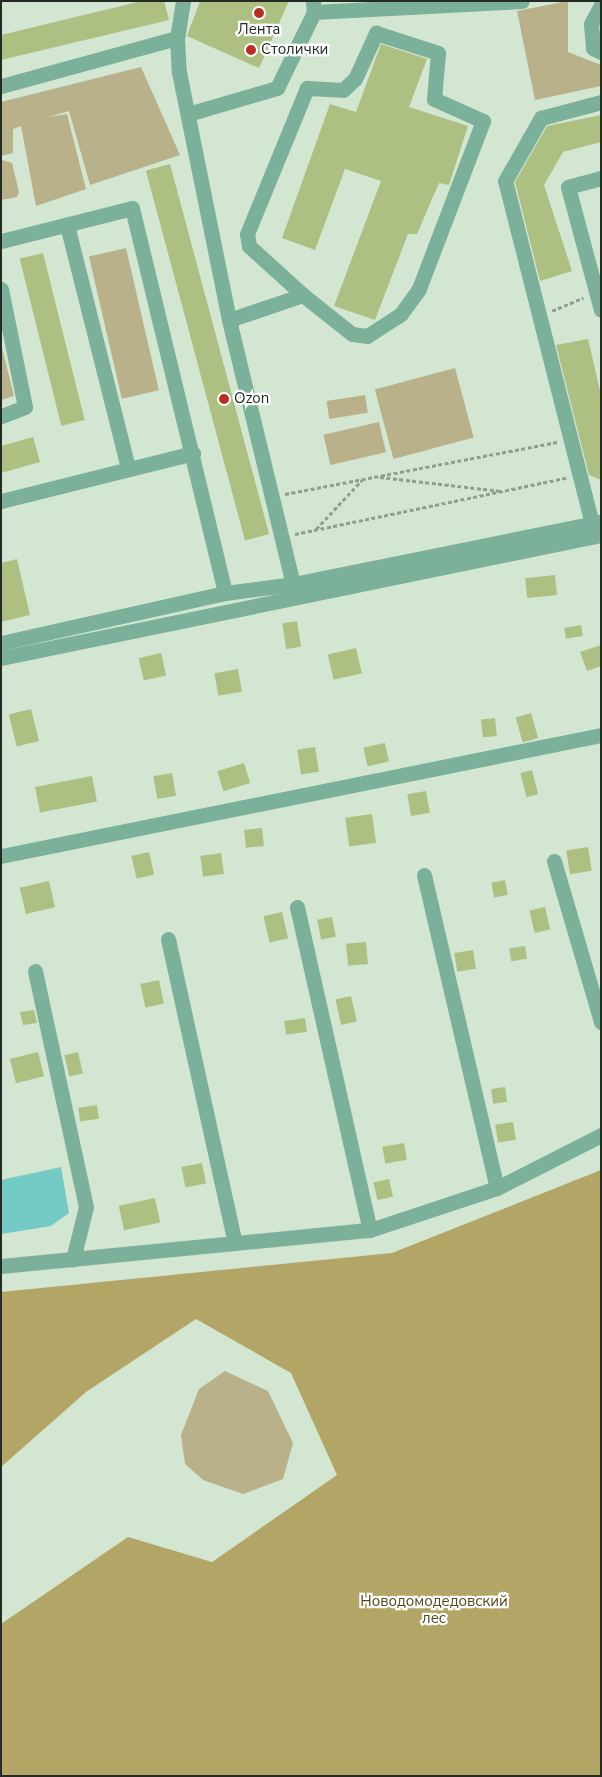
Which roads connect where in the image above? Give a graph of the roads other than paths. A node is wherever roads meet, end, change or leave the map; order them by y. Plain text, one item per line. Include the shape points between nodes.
1 (182, 1) edge
2 (522, 1) edge
3 (601, 5) edge
4 (313, 7) edge
5 (176, 38) junction
6 (601, 52) edge
7 (1, 86) edge
8 (601, 102) edge
9 (188, 114) junction
10 (601, 178) edge
11 (67, 225) junction
12 (1, 241) edge
13 (1, 288) edge
14 (303, 295) junction
15 (601, 310) edge
16 (229, 320) junction
17 (1, 416) edge
18 (193, 453) junction
19 (128, 468) junction
20 (1, 502) edge
21 (598, 527) edge
22 (293, 584) junction
23 (224, 593) junction
24 (1, 643) edge
25 (1, 658) edge
26 (601, 735) edge
27 (1, 856) edge
28 (554, 861) dead end
29 (424, 875) dead end
30 (297, 907) dead end
31 (168, 940) dead end
32 (35, 971) dead end
33 (601, 1022) edge
34 (601, 1134) edge
35 (497, 1188) junction
36 (370, 1230) junction
37 (235, 1244) junction
38 (73, 1259) junction
39 (1, 1266) edge

1 - 5 street
2 - 4 street
3 - 6 street via 591,24 593,48
4 - 9 street via 277,88
5 - 7 street
5 - 9 street
8 - 21 street via 541,118 505,181 580,475
9 - 16 street
10 - 15 street via 568,187
11 - 12 street
11 - 18 street via 132,208
11 - 19 street
13 - 17 street via 26,407
14 - 14 street via 249,246 248,234 299,98 306,88 343,90 355,79 376,32 438,53 434,100 483,121 419,289 401,314 367,336 352,334
14 - 16 street
16 - 22 street
18 - 19 street
18 - 23 street
19 - 20 street
21 - 22 street
21 - 25 street
22 - 23 street
23 - 24 street
26 - 27 street
28 - 33 street
29 - 35 street
30 - 36 street
31 - 37 street
32 - 38 street via 86,1208
34 - 35 street
35 - 36 street
36 - 37 street
37 - 38 street
38 - 39 street

